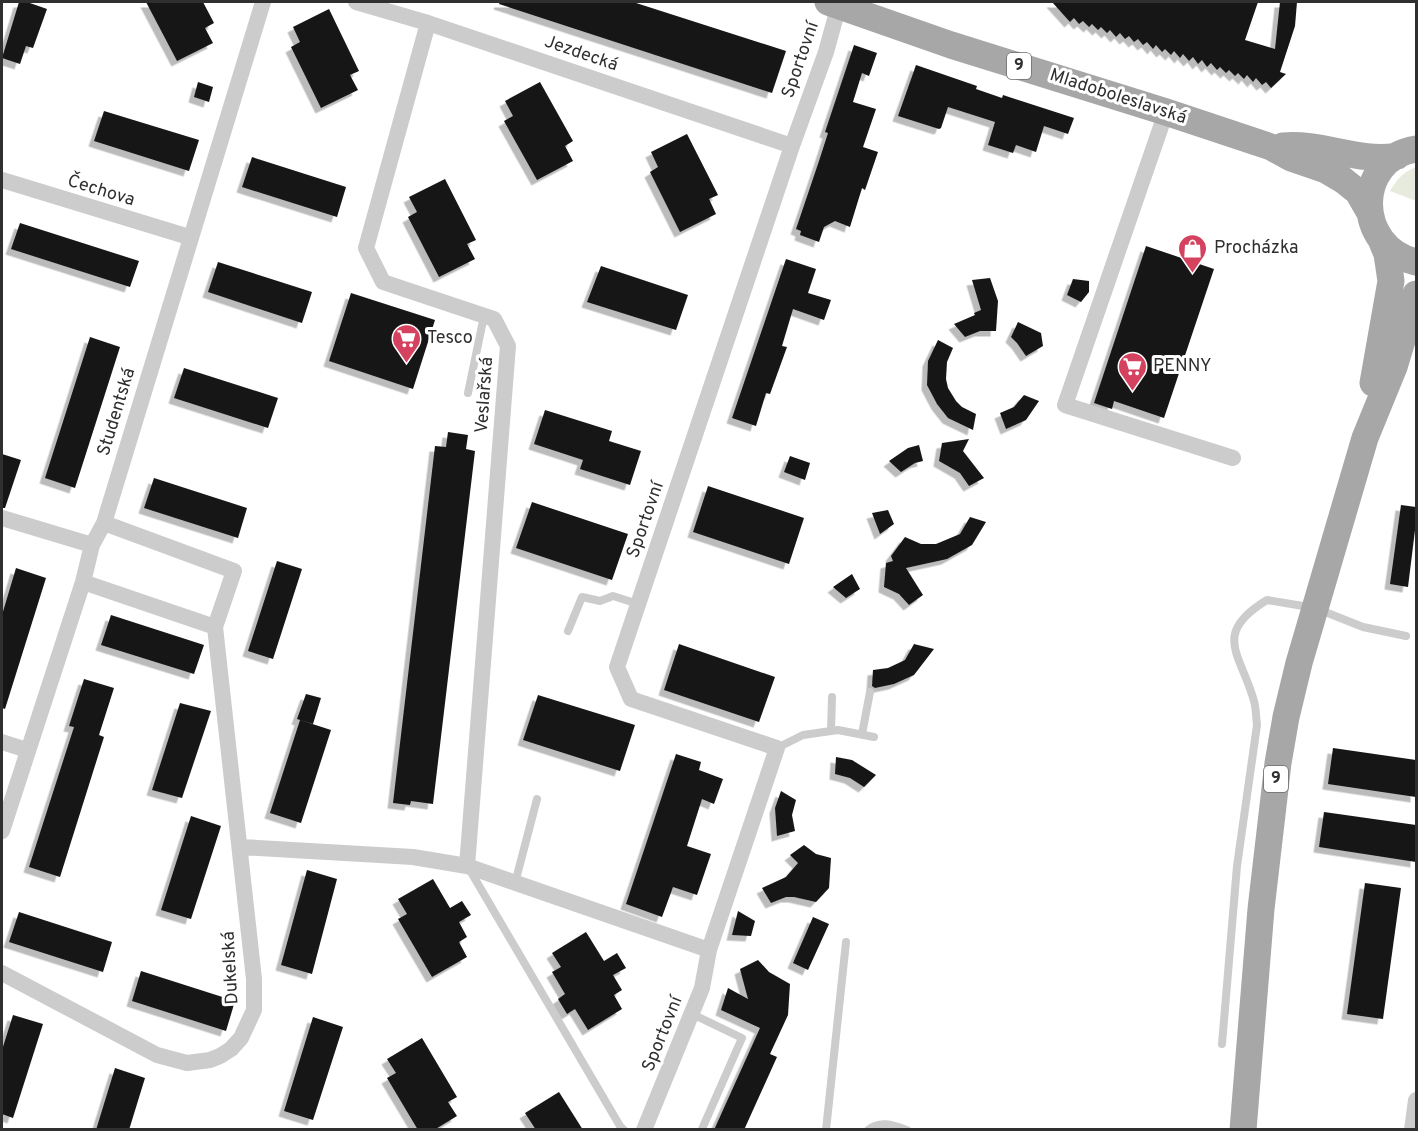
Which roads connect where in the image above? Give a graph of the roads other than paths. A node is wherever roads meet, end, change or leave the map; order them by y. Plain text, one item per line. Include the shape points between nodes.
1 (263, 2) edge
2 (356, 2) edge
3 (833, 4) edge
4 (428, 23) junction
5 (1166, 112) junction
6 (792, 146) junction
7 (1271, 147) junction
8 (1410, 149) edge
9 (2, 180) edge
10 (1370, 213) junction
11 (189, 237) junction
12 (1382, 242) junction
13 (1416, 262) edge
14 (1416, 294) edge
15 (484, 316) junction
16 (468, 393) dead end
17 (1365, 438) junction
18 (1233, 458) dead end
19 (2, 518) edge
20 (104, 523) junction
21 (92, 545) junction
22 (83, 582) junction
23 (638, 604) junction
24 (1315, 608) junction
25 (215, 627) junction
26 (568, 631) dead end
27 (1406, 636) dead end
28 (870, 692) dead end
29 (832, 697) dead end
30 (831, 731) junction
31 (862, 734) junction
32 (874, 737) dead end
33 (2, 742) edge
34 (777, 748) junction
35 (27, 750) junction
36 (537, 799) dead end
37 (2, 831) edge
38 (241, 847) junction
39 (467, 866) junction
40 (515, 883) junction
41 (846, 942) dead end
42 (709, 950) junction
43 (2, 973) edge
44 (692, 1014) junction
45 (1222, 1044) dead end
46 (1416, 1100) edge
47 (702, 1129) edge
48 (624, 1130) edge
49 (644, 1130) edge
50 (826, 1130) edge
51 (868, 1130) edge
52 (907, 1130) edge
53 (1243, 1130) edge
54 (1412, 1130) edge

1 - 11 street, Studentská
2 - 4 street, Jezdecká
3 - 5 main road, Mladoboleslavská / 9
3 - 6 street, Sportovní via 826,51
4 - 6 street, Jezdecká
4 - 15 street, Veslařská via 366,248 383,282
5 - 7 main road, Mladoboleslavská / 9
5 - 18 street via 1065,405
6 - 23 street, Sportovní
7 - 8 main road, Mladoboleslavská / 9 via 1297,144 1373,158
7 - 10 main road, Mladoboleslavská / 9 via 1343,180 1358,192
8 - 10 main road, Mladoboleslavská / 9 via 1383,168 1373,185
9 - 11 street, Čechova
10 - 12 main road, Mladoboleslavská / 9
11 - 20 street, Studentská
12 - 13 main road
12 - 17 main road, 9 via 1391,281
14 - 17 main road, 9 via 1394,367
15 - 16 lane
15 - 39 street, Veslařská via 494,319 508,346
17 - 24 main road, 9
19 - 21 street
20 - 21 street, Studentská
20 - 25 street via 234,571
21 - 22 street, Studentská
22 - 25 street
22 - 35 street, Studentská
23 - 26 lane via 613,596 600,601 582,597
23 - 34 street, Sportovní via 617,667 631,699
24 - 27 lane via 1363,627
24 - 45 lane via 1268,600 1240,621 1233,640 1255,702 1257,725 1237,866
24 - 53 main road, 9 via 1278,763
25 - 38 street, Dukelská
28 - 31 lane
29 - 30 lane
30 - 31 lane
30 - 34 lane via 803,735
31 - 32 lane
33 - 35 street
34 - 42 street, Sportovní
35 - 37 street, Studentská
36 - 40 lane
38 - 39 street via 413,857
38 - 43 street, Dukelská via 254,1010 241,1038 220,1056 187,1063 157,1055
39 - 40 street
39 - 48 lane
40 - 42 street
41 - 50 lane
42 - 44 street, Sportovní
44 - 47 lane via 742,1038
44 - 49 street, Sportovní
46 - 54 street
51 - 52 lane via 876,1124 888,1123

